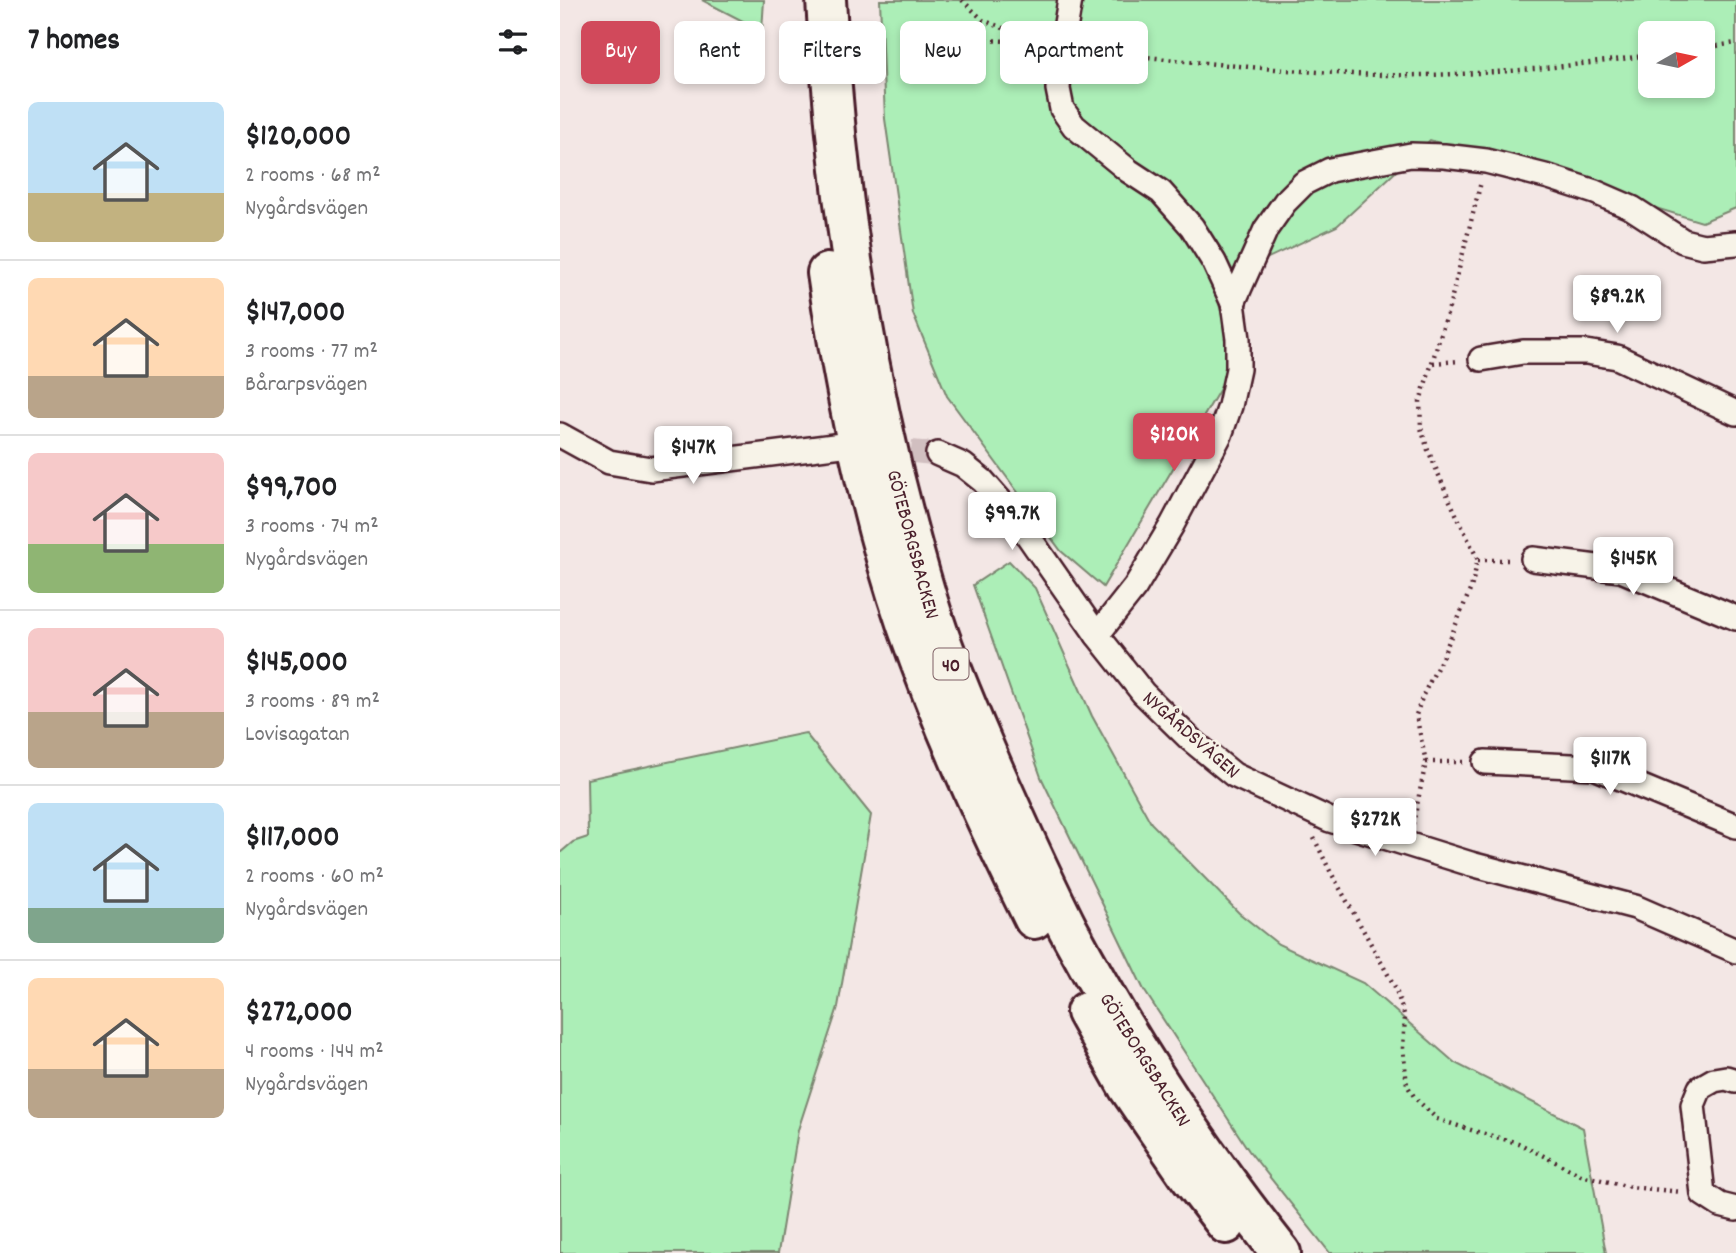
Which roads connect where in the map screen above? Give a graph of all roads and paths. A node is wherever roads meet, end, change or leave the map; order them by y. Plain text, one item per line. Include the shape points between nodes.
1 (799, 0) edge
2 (826, 0) edge
3 (962, 0) edge
4 (1070, 0) edge
5 (985, 21) edge
6 (986, 21) edge
7 (986, 40) edge
8 (1736, 43) edge
9 (1715, 46) edge
10 (1638, 57) edge
11 (1148, 58) edge
12 (1486, 161) junction
13 (1736, 243) edge
14 (1233, 303) junction
15 (1481, 359) dead end
16 (1736, 413) edge
17 (560, 435) edge
18 (842, 445) dead end
19 (938, 454) tunnel mouth
20 (1533, 559) joint
21 (1478, 560) junction
22 (1736, 618) edge
23 (1097, 635) junction
24 (1426, 762) junction
25 (1485, 762) joint
26 (1298, 805) junction
27 (1414, 821) dead end
28 (1736, 827) edge
29 (1736, 951) edge
30 (1736, 1081) edge
31 (1703, 1194) junction
32 (1736, 1209) edge
33 (1248, 1253) edge
34 (1281, 1253) edge

1 - 33 highway, GÖTEBORGSBACKEN / 40 via 803,78 835,324 875,516 907,626 952,743 1044,939 1128,1087
2 - 34 highway, GÖTEBORGSBACKEN / 40 via 831,90 858,296 904,517 935,623 1013,815 1069,929 1189,1129
3 - 5 path
4 - 14 street via 1060,59 1062,109 1074,126 1161,192 1192,227
6 - 7 path via 1034,41
8 - 9 path
10 - 11 path, bridge via 1423,75 1364,75
12 - 13 street via 1595,192 1632,208 1683,241 1703,246
12 - 14 street via 1411,155 1330,170 1304,183 1266,229
12 - 21 path via 1450,308 1420,401 1428,450
14 - 23 street via 1238,369 1220,435 1135,587
15 - 16 street via 1523,352 1618,357
17 - 18 street via 609,462 651,469
19 - 23 street, NYGÅRDSVÄGEN via 983,481 1017,520
20 - 21 path
20 - 22 street via 1621,570
21 - 24 path via 1471,588 1416,715
23 - 26 street, NYGÅRDSVÄGEN via 1143,693 1190,739 1234,775
24 - 25 path
24 - 27 path
25 - 28 street via 1594,767
26 - 29 street, NYGÅRDSVÄGEN via 1420,849 1635,907
26 - 31 path via 1395,987 1405,1017 1407,1085 1415,1098 1437,1119 1518,1143 1581,1175 1630,1187
30 - 31 street via 1714,1080 1700,1088 1693,1105
31 - 32 street

